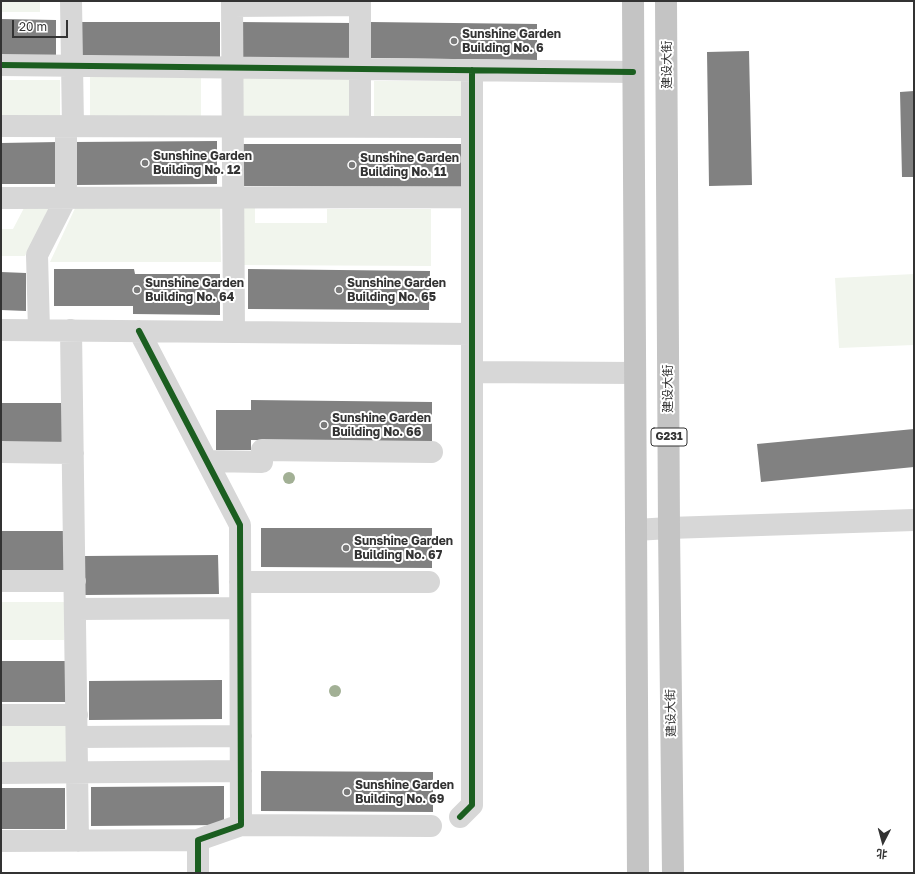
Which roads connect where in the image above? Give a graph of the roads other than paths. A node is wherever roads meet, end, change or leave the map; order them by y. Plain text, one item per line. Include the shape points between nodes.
1 (71, 1) edge
2 (633, 1) edge
3 (666, 1) edge
4 (360, 3) edge
5 (232, 4) edge
6 (1, 65) edge
7 (72, 66) junction
8 (233, 67) junction
9 (360, 69) junction
10 (472, 70) junction
11 (633, 72) junction
12 (1, 126) edge
13 (70, 126) junction
14 (233, 126) junction
15 (360, 126) junction
16 (472, 127) junction
17 (1, 198) edge
18 (66, 198) junction
19 (233, 198) junction
20 (472, 198) junction
21 (1, 330) edge
22 (38, 330) junction
23 (71, 330) junction
24 (139, 331) junction
25 (234, 332) junction
26 (472, 334) junction
27 (472, 372) junction
28 (635, 372) junction
29 (1, 452) edge
30 (432, 452) dead end
31 (73, 453) junction
32 (207, 461) junction
33 (914, 520) edge
34 (669, 528) junction
35 (636, 530) junction
36 (1, 581) edge
37 (75, 582) junction
38 (240, 582) junction
39 (429, 582) dead end
40 (240, 608) junction
41 (75, 609) junction
42 (1, 715) edge
43 (77, 715) junction
44 (241, 736) junction
45 (77, 737) junction
46 (241, 771) junction
47 (77, 772) junction
48 (1, 773) edge
49 (460, 817) dead end
50 (241, 825) junction
51 (431, 826) dead end
52 (198, 840) junction
53 (1, 841) edge
54 (78, 841) junction
55 (198, 873) edge
56 (638, 873) edge
57 (673, 873) edge

1 - 7 street
2 - 11 highway, G231
3 - 34 highway, 建设大街 / G231
4 - 5 street
4 - 9 street
5 - 8 street
6 - 7 street
7 - 8 street
7 - 13 street
8 - 9 street
8 - 14 street
9 - 10 street
9 - 15 street
10 - 11 street
10 - 16 street
11 - 28 highway, G231
12 - 13 street
13 - 14 street
13 - 18 street
14 - 15 street
14 - 19 street
15 - 16 street
16 - 20 street
17 - 18 street
18 - 19 street
18 - 22 street via 37,255
19 - 20 street
19 - 25 street
20 - 26 street
21 - 22 street
22 - 23 street
23 - 24 street
23 - 31 street
24 - 25 street
24 - 32 street
25 - 26 street
26 - 27 street
27 - 28 street
27 - 49 street via 472,806
28 - 35 highway, G231
29 - 31 street
30 - 32 street via 262,450 262,462
31 - 37 street
32 - 38 street via 240,525
33 - 34 street
34 - 35 street
34 - 57 highway, 建设大街 / G231
35 - 56 highway, G231
36 - 37 street
37 - 41 street
38 - 39 street
38 - 40 street
40 - 41 street
40 - 44 street
41 - 43 street
42 - 43 street
43 - 45 street
44 - 45 street
44 - 46 street
45 - 47 street
46 - 47 street
46 - 50 street
47 - 48 street
47 - 54 street
50 - 51 street
50 - 52 street
52 - 54 street
52 - 55 street
53 - 54 street

